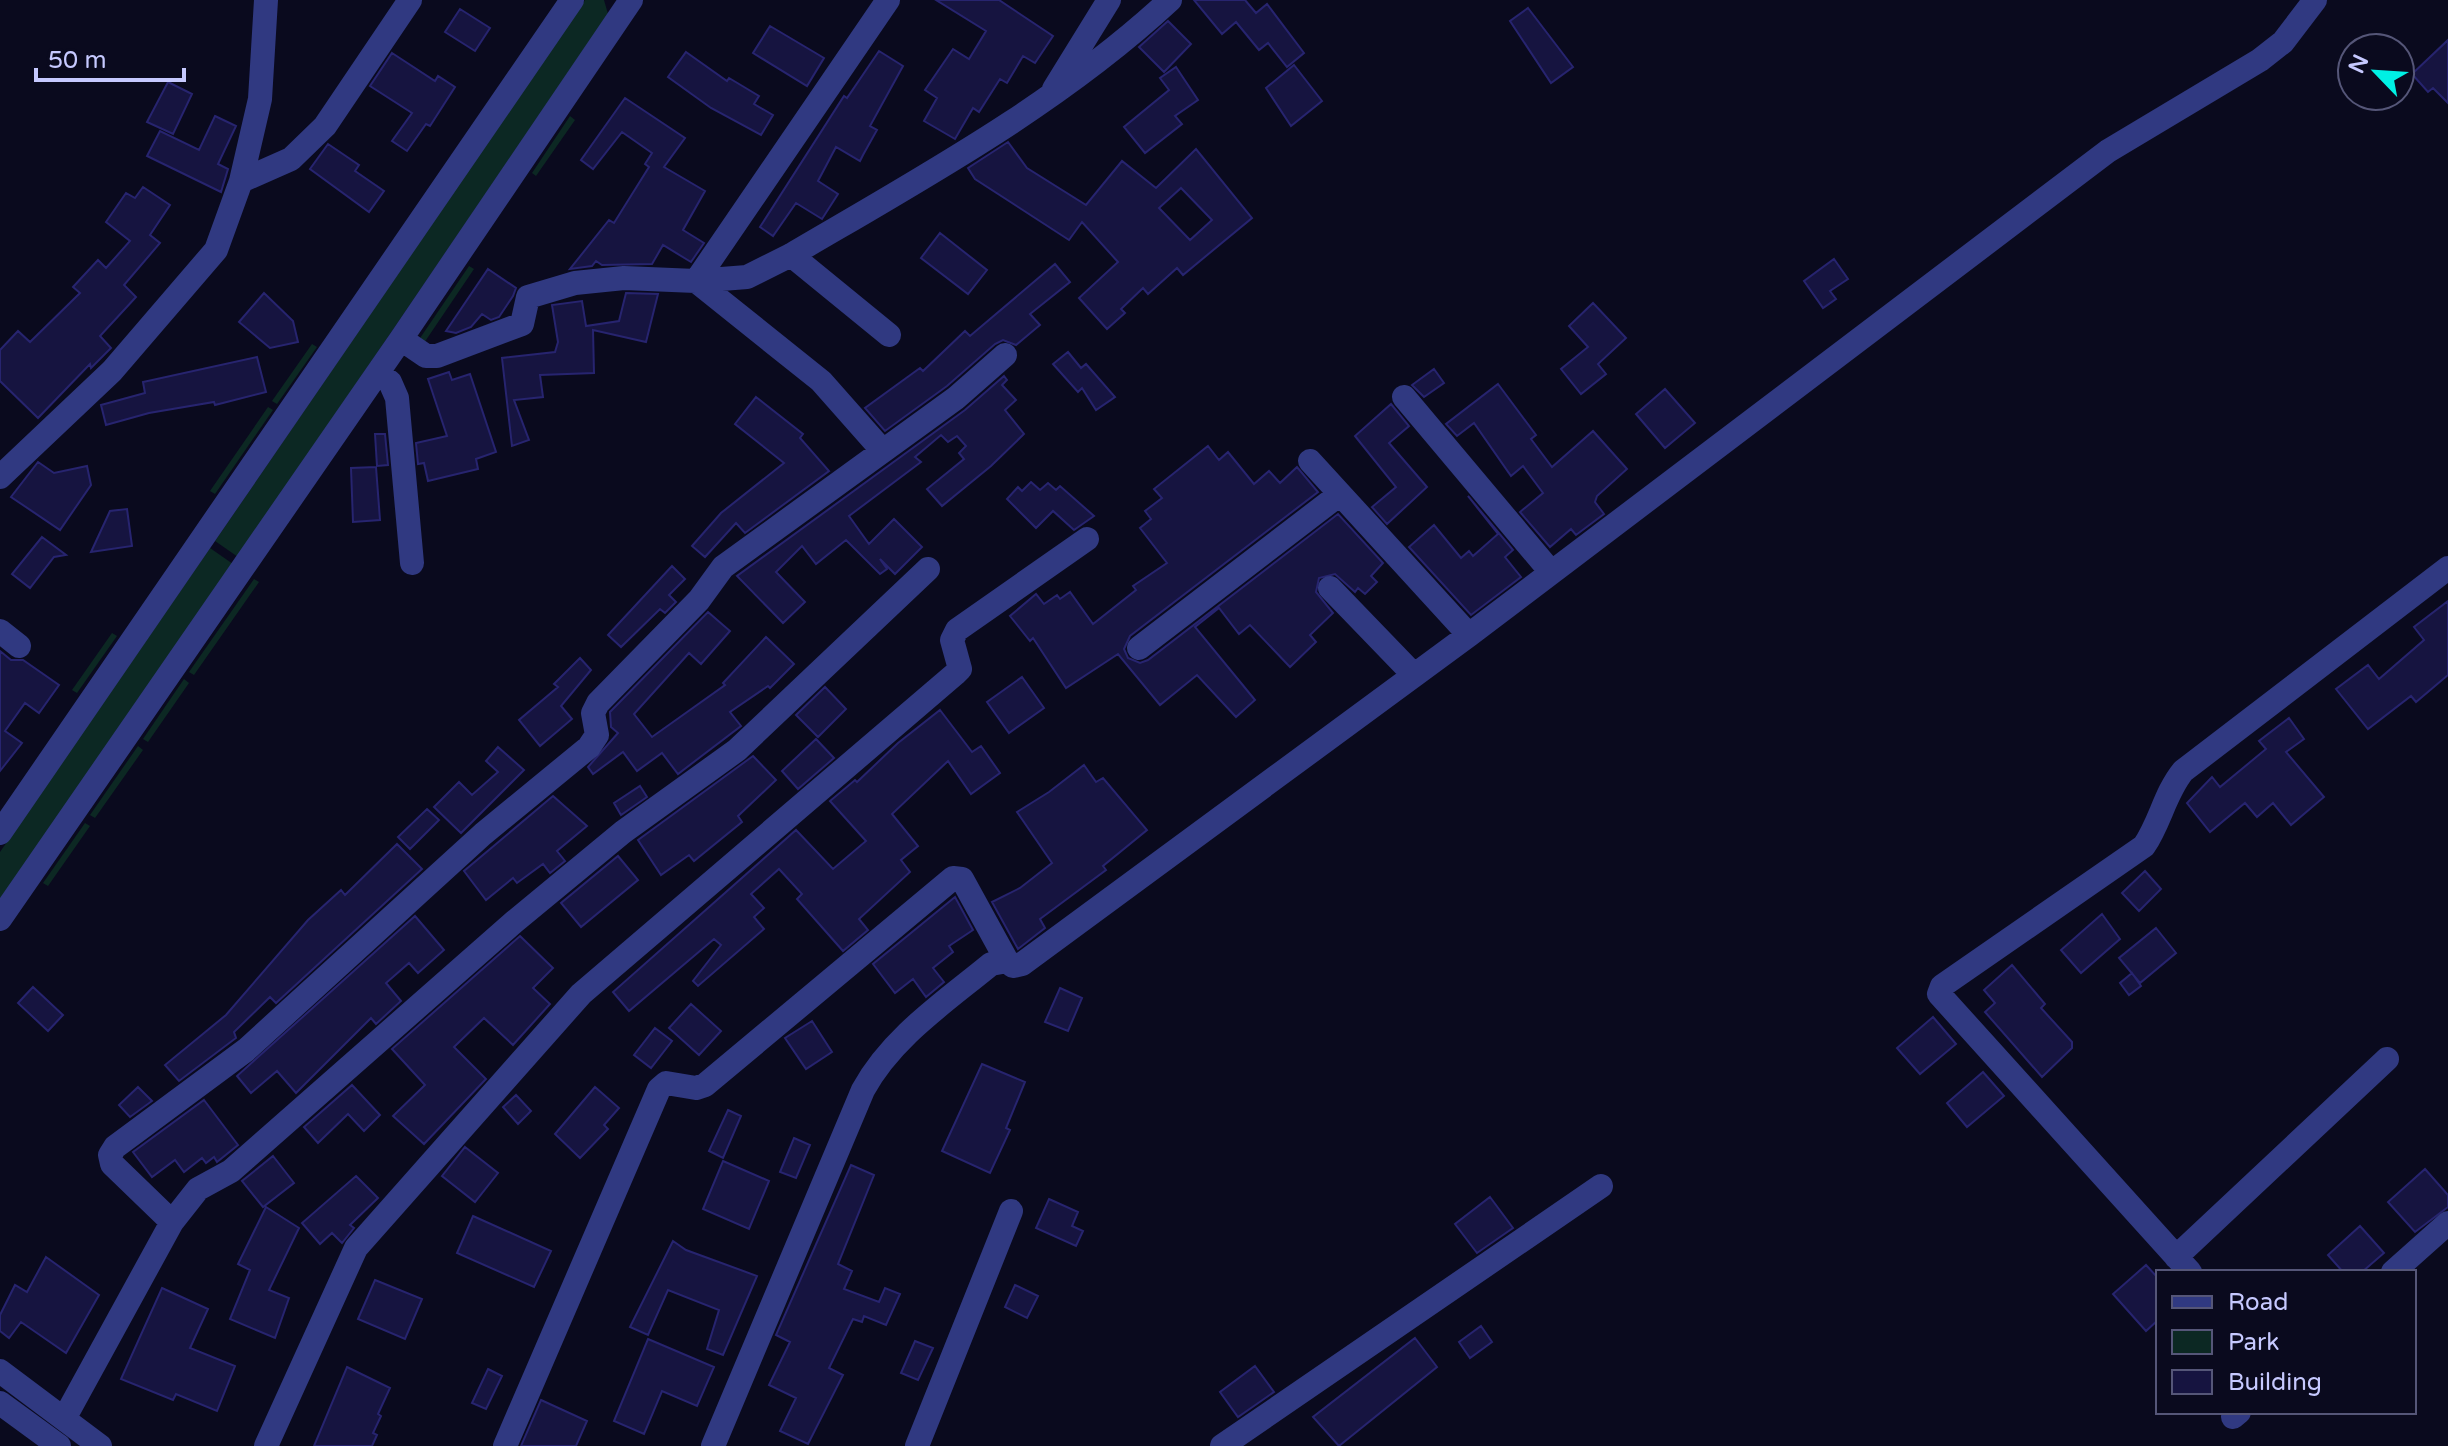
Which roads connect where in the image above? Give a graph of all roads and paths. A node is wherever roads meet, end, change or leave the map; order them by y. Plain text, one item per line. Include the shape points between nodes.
1 (266, 0) edge
2 (410, 0) edge
3 (572, 0) edge
4 (888, 0) edge
5 (1109, 0) edge
6 (1170, 0) edge
7 (2315, 0) edge
8 (628, 1) edge
9 (1048, 98) junction
10 (241, 181) junction
11 (791, 255) junction
12 (696, 281) junction
13 (889, 335) dead end
14 (401, 339) junction
15 (1005, 355) dead end
16 (378, 373) junction
17 (1404, 397) dead end
18 (882, 450) junction
19 (1310, 461) dead end
20 (0, 477) edge
21 (1340, 494) junction
22 (1087, 539) dead end
23 (412, 563) dead end
24 (2448, 568) edge
25 (928, 569) dead end
26 (1551, 572) junction
27 (1330, 588) dead end
28 (1469, 635) junction
29 (1139, 648) dead end
30 (1413, 674) junction
31 (0, 833) edge
32 (0, 919) edge
33 (1007, 961) junction
34 (2387, 1059) dead end
35 (1601, 1186) dead end
36 (1011, 1211) dead end
37 (172, 1222) junction
38 (2448, 1223) edge
39 (2183, 1265) edge
40 (2395, 1270) edge
41 (0, 1371) edge
42 (0, 1403) edge
43 (64, 1419) junction
44 (59, 1446) edge
45 (100, 1446) edge
46 (266, 1446) edge
47 (505, 1446) edge
48 (713, 1446) edge
49 (917, 1446) edge
50 (1222, 1446) edge

1 - 10 street via 260,99
2 - 10 street via 325,126 291,159
3 - 31 street
4 - 12 street
5 - 9 street
6 - 9 street via 1120,47
7 - 26 street via 2283,42 2260,60 2108,151
8 - 14 street
9 - 11 street
10 - 20 street via 216,250 112,371
11 - 12 street via 747,277
11 - 13 street
12 - 14 street via 624,278 546,291 528,297 522,324 437,356 426,356
12 - 18 street via 821,381
14 - 16 street
15 - 18 street via 956,398
16 - 23 street via 390,382 397,398
16 - 32 street
17 - 26 street
18 - 37 street via 723,567 699,600 598,703 593,713 597,735 589,747 483,834 246,1050 115,1147 112,1164
19 - 21 street
21 - 28 street
21 - 29 street
22 - 46 street via 957,630 952,640 960,669 955,674 581,994 356,1248
24 - 39 street via 2183,771 2144,846 1942,986 1939,994
25 - 37 street via 737,750 623,832 514,922 231,1171 198,1189
26 - 28 street
27 - 30 street
28 - 30 street
30 - 33 street via 1022,964
33 - 47 street via 962,879 953,878 705,1085 666,1083 659,1089
33 - 48 street via 980,973 904,1036 874,1071
34 - 39 street
35 - 50 street
36 - 49 street
37 - 43 street
38 - 40 street
41 - 43 street
42 - 44 street
43 - 45 street

